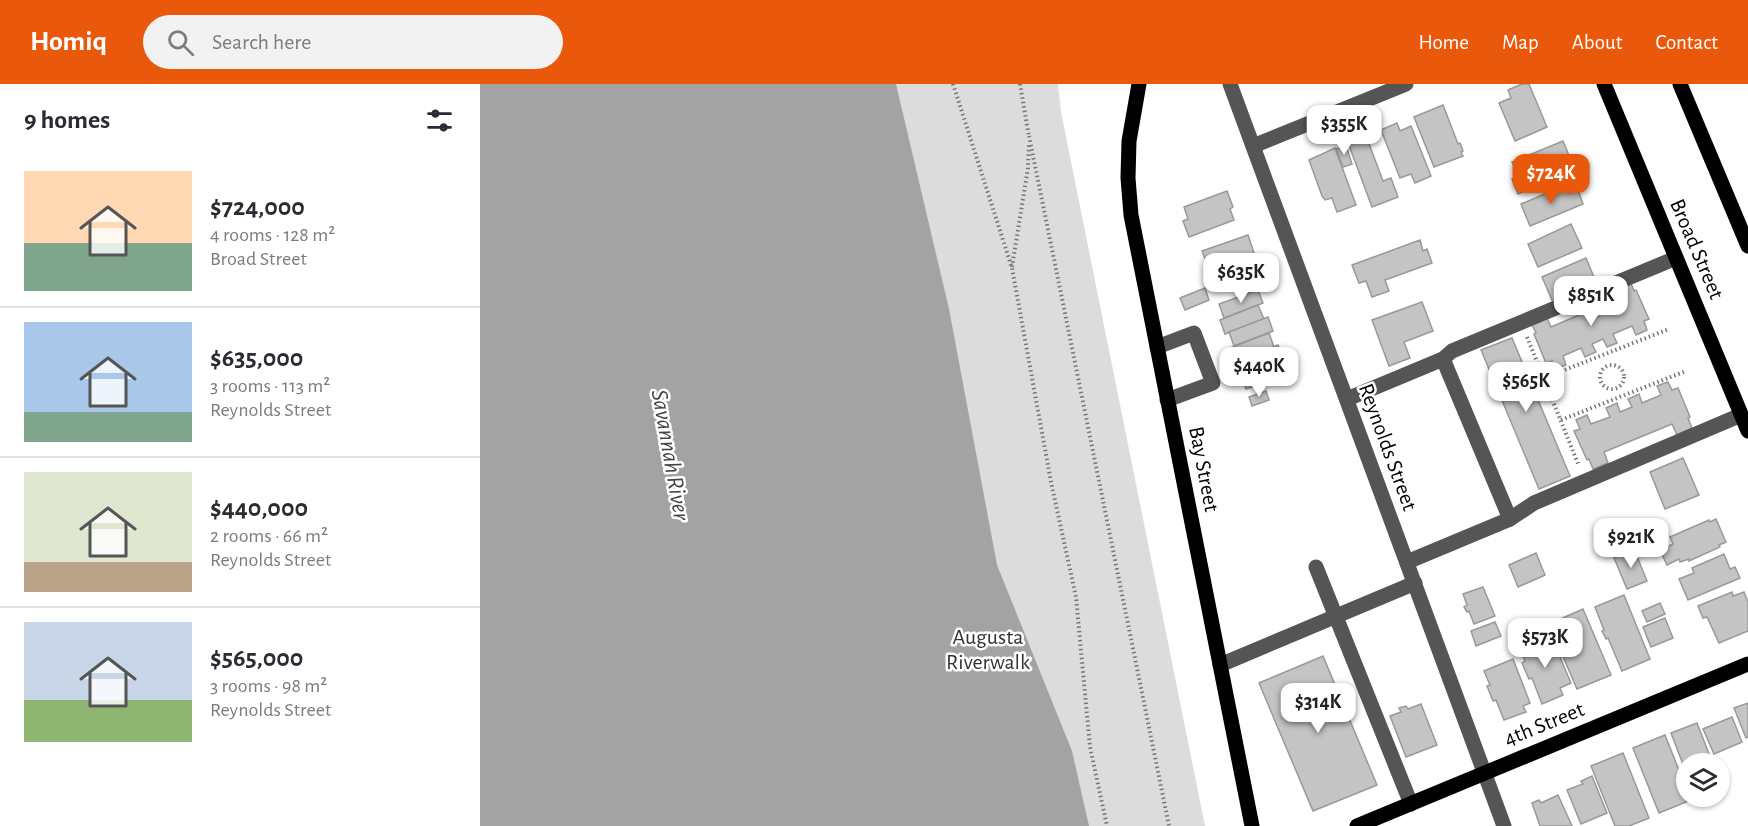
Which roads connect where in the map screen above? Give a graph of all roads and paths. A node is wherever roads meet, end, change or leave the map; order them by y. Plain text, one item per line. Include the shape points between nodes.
1 (953, 84) edge
2 (1020, 84) edge
3 (1139, 84) edge
4 (1230, 84) edge
5 (1406, 84) edge
6 (1604, 84) edge
7 (1680, 84) edge
8 (1029, 136) junction
9 (1253, 146) junction
10 (1748, 246) edge
11 (1676, 258) junction
12 (1012, 268) junction
13 (1521, 322) junction
14 (1669, 329) dead end
15 (1157, 347) junction
16 (1601, 355) junction
17 (1443, 359) junction
18 (1606, 366) junction
19 (1686, 371) dead end
20 (1544, 378) junction
21 (1616, 388) junction
22 (1619, 397) junction
23 (1347, 399) junction
24 (1167, 400) junction
25 (1742, 415) junction
26 (1561, 420) junction
27 (1748, 430) edge
28 (1585, 481) junction
29 (1510, 519) junction
30 (1407, 562) junction
31 (1316, 567) dead end
32 (1415, 583) junction
33 (1336, 616) junction
34 (1748, 664) edge
35 (1220, 665) junction
36 (1485, 773) junction
37 (1411, 804) junction
38 (1107, 826) edge
39 (1169, 826) edge
40 (1252, 826) edge
41 (1357, 826) edge
42 (1504, 826) edge

1 - 12 path
2 - 8 path
3 - 15 main road, Bay Street via 1129,141 1128,178 1131,215
4 - 9 street, Reynolds Street
5 - 9 street
6 - 11 main road, Broad Street
7 - 10 main road
8 - 12 path via 1028,168
8 - 39 path
9 - 23 street, Reynolds Street
11 - 13 street
11 - 25 main road, Broad Street
12 - 38 path via 1076,597 1090,747
13 - 17 street via 1452,351
13 - 20 path
14 - 16 path
15 - 24 main road, Bay Street
15 - 24 street via 1194,333 1213,383
16 - 18 path
16 - 20 path
17 - 23 street
17 - 29 street
18 - 21 path via 1599,380 1604,387
18 - 21 path via 1614,364 1623,372 1622,384
19 - 22 path
20 - 26 path
21 - 22 path
22 - 26 path
23 - 30 street, Reynolds Street
24 - 35 main road, Bay Street
25 - 27 main road, Broad Street
25 - 28 street
26 - 28 path
28 - 29 street via 1534,503
29 - 30 street
30 - 32 street, Reynolds Street
31 - 33 street
32 - 33 street
32 - 36 street, Reynolds Street
33 - 35 street
33 - 37 street
34 - 36 main road, 4th Street
35 - 40 main road, Bay Street
36 - 37 main road, 4th Street
36 - 42 street, Reynolds Street
37 - 41 main road, 4th Street

